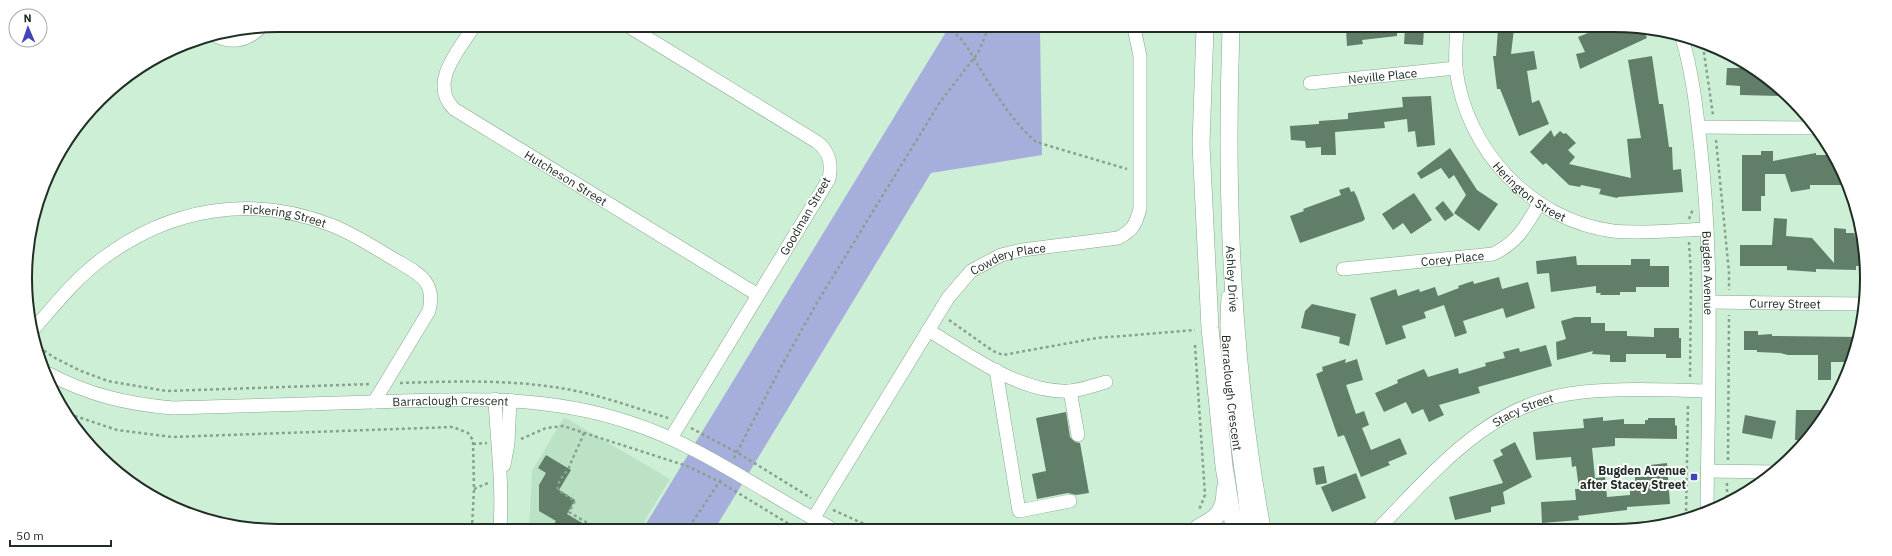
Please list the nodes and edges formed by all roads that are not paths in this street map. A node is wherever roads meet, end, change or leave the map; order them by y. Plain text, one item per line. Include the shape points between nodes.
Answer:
1 (470, 32) edge
2 (638, 32) edge
3 (1135, 32) edge
4 (1205, 32) edge
5 (1231, 32) edge
6 (1457, 32) edge
7 (254, 34) edge
8 (222, 39) edge
9 (1683, 42) edge
10 (1456, 68) junction
11 (1310, 82) dead end
12 (1699, 127) junction
13 (1809, 128) edge
14 (1539, 204) junction
15 (1708, 229) junction
16 (1231, 258) junction
17 (1343, 269) dead end
18 (758, 295) junction
19 (1709, 302) junction
20 (1858, 304) edge
21 (37, 325) edge
22 (928, 330) junction
23 (996, 370) junction
24 (53, 376) edge
25 (1106, 382) dead end
26 (1070, 391) junction
27 (1708, 391) junction
28 (495, 399) junction
29 (510, 400) junction
30 (374, 402) junction
31 (1078, 435) dead end
32 (671, 438) junction
33 (1224, 466) junction
34 (1707, 471) junction
35 (1765, 472) edge
36 (496, 481) junction
37 (1070, 501) dead end
38 (1707, 505) edge
39 (813, 519) junction
40 (1198, 521) edge
41 (500, 524) edge
42 (823, 524) edge
43 (1233, 524) edge
44 (1247, 524) edge
45 (1261, 524) edge
46 (1383, 524) edge

1 - 18 street, Hutcheson Street via 444,77 443,90 448,103 454,109
2 - 18 street, Goodman Street via 817,142 823,146 829,157 831,166 828,179
3 - 22 street, Cowdery Place via 1140,56 1140,209 1136,224 1130,232 1118,238 1022,250 990,259 972,271 955,288
4 - 33 main road, Ashley Drive via 1201,144 1202,329
5 - 16 main road, Ashley Drive
6 - 10 street, Herington Street
7 - 8 street via 239,40
9 - 12 street, Bugden Avenue
10 - 11 street, Neville Place
10 - 14 street, Herington Street via 1463,100 1485,148 1510,179
12 - 13 street
12 - 15 street, Bugden Avenue
14 - 15 street, Herington Street via 1583,224 1614,230 1644,232
14 - 17 street, Corey Place via 1520,234 1508,247 1493,254
15 - 19 street, Bugden Avenue
16 - 44 street, Barraclough Crescent via 1226,328
16 - 45 main road, Ashley Drive via 1243,411
18 - 32 street, Goodman Street
19 - 20 street, Currey Street
19 - 27 street, Bugden Avenue
21 - 30 street, Pickering Street via 72,286 101,260 150,229 185,216 222,209 259,208 295,214 331,225 366,242 421,276 430,289 429,311
22 - 23 street
22 - 39 street, Cowdery Place
23 - 26 street via 1035,388
23 - 37 street via 1019,511
24 - 30 street, Barraclough Crescent via 117,401 172,408
25 - 26 street
26 - 31 street
27 - 34 street, Bugden Avenue
27 - 46 street, Stacy Street via 1582,392 1548,399 1515,411 1454,451
28 - 29 street, Barraclough Crescent
28 - 30 street, Barraclough Crescent
28 - 36 street
29 - 32 street, Barraclough Crescent via 588,410
29 - 36 street via 508,442
32 - 39 street, Barraclough Crescent via 729,468
33 - 40 main road via 1225,506 1212,521
33 - 43 main road, Ashley Drive
34 - 35 street
34 - 38 street, Bugden Avenue
36 - 41 street
39 - 42 street, Barraclough Crescent

